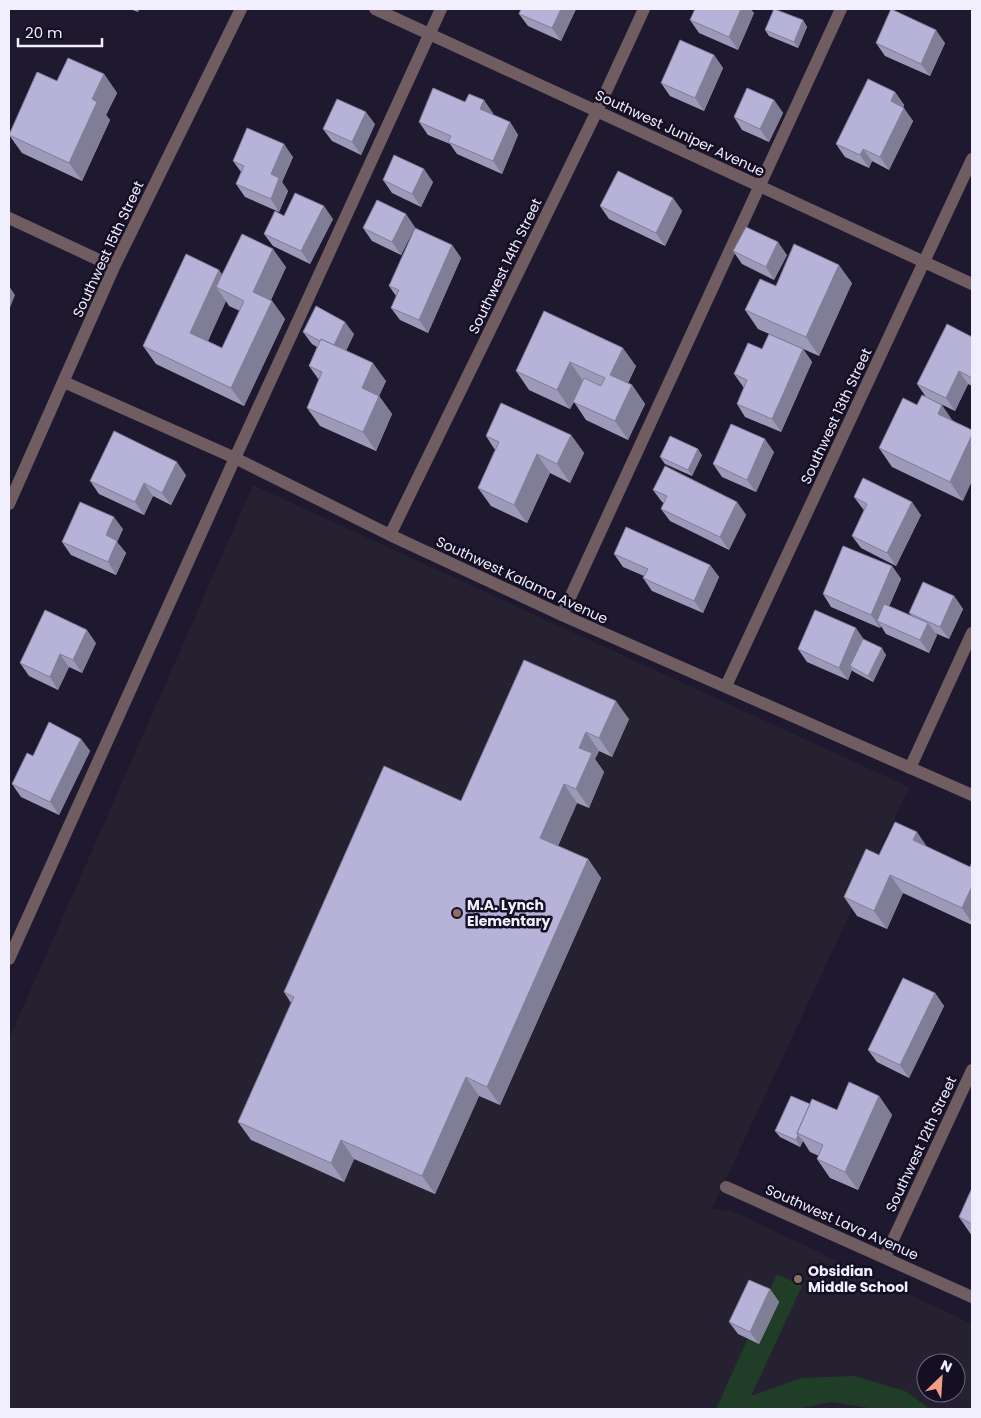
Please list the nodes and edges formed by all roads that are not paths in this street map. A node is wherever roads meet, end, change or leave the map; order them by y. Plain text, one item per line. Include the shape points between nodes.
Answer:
1 (241, 9) edge
2 (375, 9) edge
3 (441, 9) edge
4 (644, 9) edge
5 (841, 9) edge
6 (429, 34) junction
7 (597, 111) junction
8 (972, 159) edge
9 (760, 186) junction
10 (9, 218) edge
11 (924, 262) junction
12 (114, 267) junction
13 (972, 284) edge
14 (64, 382) junction
15 (235, 458) junction
16 (9, 504) edge
17 (390, 535) junction
18 (562, 615) junction
19 (972, 632) edge
20 (726, 686) junction
21 (910, 768) junction
22 (972, 796) edge
23 (9, 959) edge
24 (972, 1070) edge
25 (726, 1188) dead end
26 (884, 1257) junction
27 (972, 1297) edge

1 - 12 street, Southwest 15th Street
2 - 6 street, Southwest Juniper Avenue
3 - 6 street
4 - 7 street, Southwest 14th Street
5 - 9 street
6 - 7 street, Southwest Juniper Avenue
6 - 15 street
7 - 9 street, Southwest Juniper Avenue
7 - 17 street, Southwest 14th Street
8 - 11 street, Southwest 13th Street
9 - 11 street, Southwest Juniper Avenue
9 - 18 street
10 - 12 street
11 - 13 street, Southwest Juniper Avenue
11 - 20 street, Southwest 13th Street
12 - 14 street, Southwest 15th Street
14 - 15 street, Southwest Kalama Avenue
14 - 16 street, Southwest 15th Street
15 - 17 street, Southwest Kalama Avenue
15 - 23 street
17 - 18 street, Southwest Kalama Avenue
18 - 20 street, Southwest Kalama Avenue
19 - 21 street
20 - 21 street, Southwest Kalama Avenue
21 - 22 street, Southwest Kalama Avenue
24 - 26 street, Southwest 12th Street
25 - 26 street, Southwest Lava Avenue
26 - 27 street, Southwest Lava Avenue

